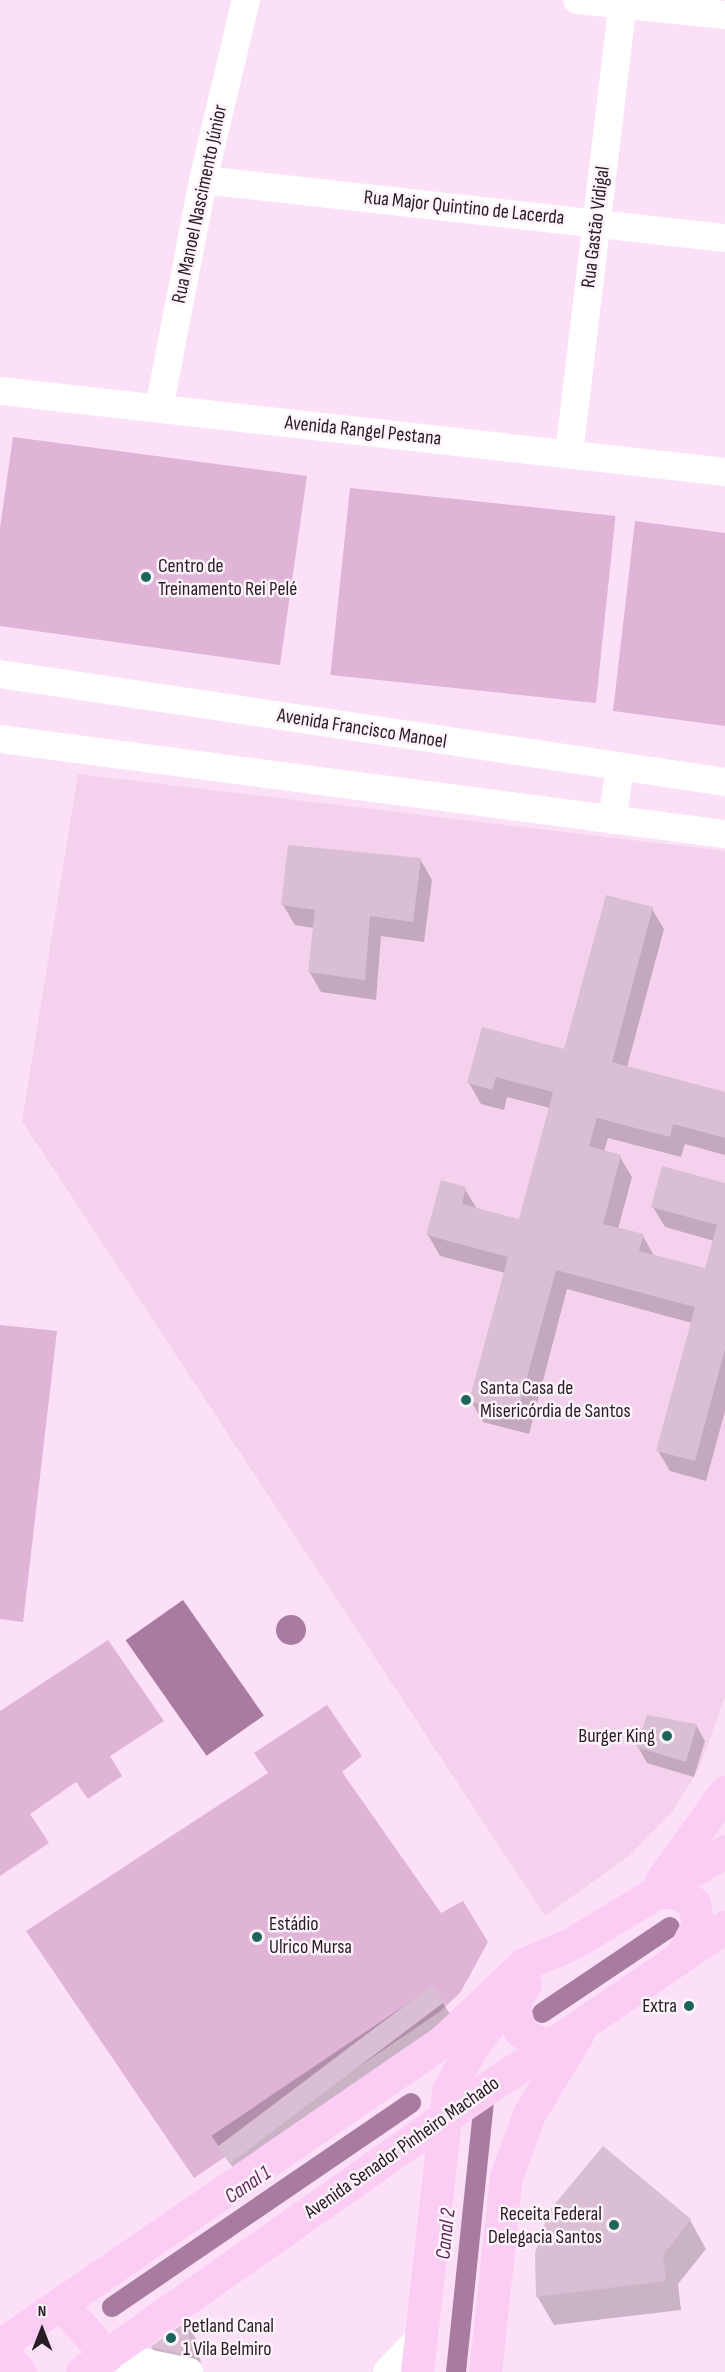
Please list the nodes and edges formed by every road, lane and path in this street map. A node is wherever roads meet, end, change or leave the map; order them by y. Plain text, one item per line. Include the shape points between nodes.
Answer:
1 (246, 0) edge
2 (578, 0) edge
3 (622, 2) edge
4 (725, 15) edge
5 (203, 180) junction
6 (596, 222) junction
7 (725, 238) edge
8 (0, 391) edge
9 (159, 409) junction
10 (569, 454) junction
11 (725, 472) edge
12 (0, 674) edge
13 (0, 738) edge
14 (619, 770) junction
15 (725, 782) edge
16 (613, 815) junction
17 (725, 834) edge
18 (725, 1792) edge
19 (725, 1851) edge
20 (653, 1892) junction
21 (725, 1903) edge
22 (718, 1932) edge
23 (571, 1944) junction
24 (682, 1956) junction
25 (525, 1982) junction
26 (585, 2021) junction
27 (553, 2043) junction
28 (445, 2117) junction
29 (61, 2304) junction
30 (421, 2337) junction
31 (0, 2345) edge
32 (0, 2350) edge
33 (94, 2364) edge
34 (20, 2372) edge
35 (189, 2372) edge
36 (387, 2372) edge
37 (417, 2372) edge
38 (485, 2372) edge

1 - 5 street, Rua Manoel Nascimento Júnior
2 - 3 street
3 - 4 street
3 - 6 street, Rua Gastão Vidigal
5 - 6 street, Rua Major Quintino de Lacerda
5 - 9 street, Rua Manoel Nascimento Júnior
6 - 7 street, Rua Major Quintino de Lacerda
6 - 10 street, Rua Gastão Vidigal
8 - 9 street, Avenida Rangel Pestana
9 - 10 street, Avenida Rangel Pestana
10 - 11 street, Avenida Rangel Pestana
12 - 14 street, Avenida Francisco Manoel
13 - 16 street
14 - 15 street, Avenida Francisco Manoel
14 - 16 street
16 - 17 street
18 - 20 main road
19 - 20 main road
20 - 23 main road
20 - 24 main road via 679,1893 694,1903 698,1924
21 - 22 main road
22 - 24 main road, Avenida Senador Pinheiro Machado
23 - 25 main road
23 - 29 main road via 524,1964 443,2041
24 - 26 main road, Avenida Senador Pinheiro Machado
25 - 27 main road via 513,2005 514,2018 528,2038 540,2044
25 - 28 main road via 502,2006 454,2076
26 - 27 main road, Avenida Senador Pinheiro Machado
26 - 38 main road via 529,2114 506,2177
27 - 28 main road, Avenida Senador Pinheiro Machado
28 - 30 main road
28 - 33 main road, Avenida Senador Pinheiro Machado
29 - 31 main road
29 - 33 main road
30 - 36 street
30 - 37 main road
32 - 34 main road
33 - 35 street

